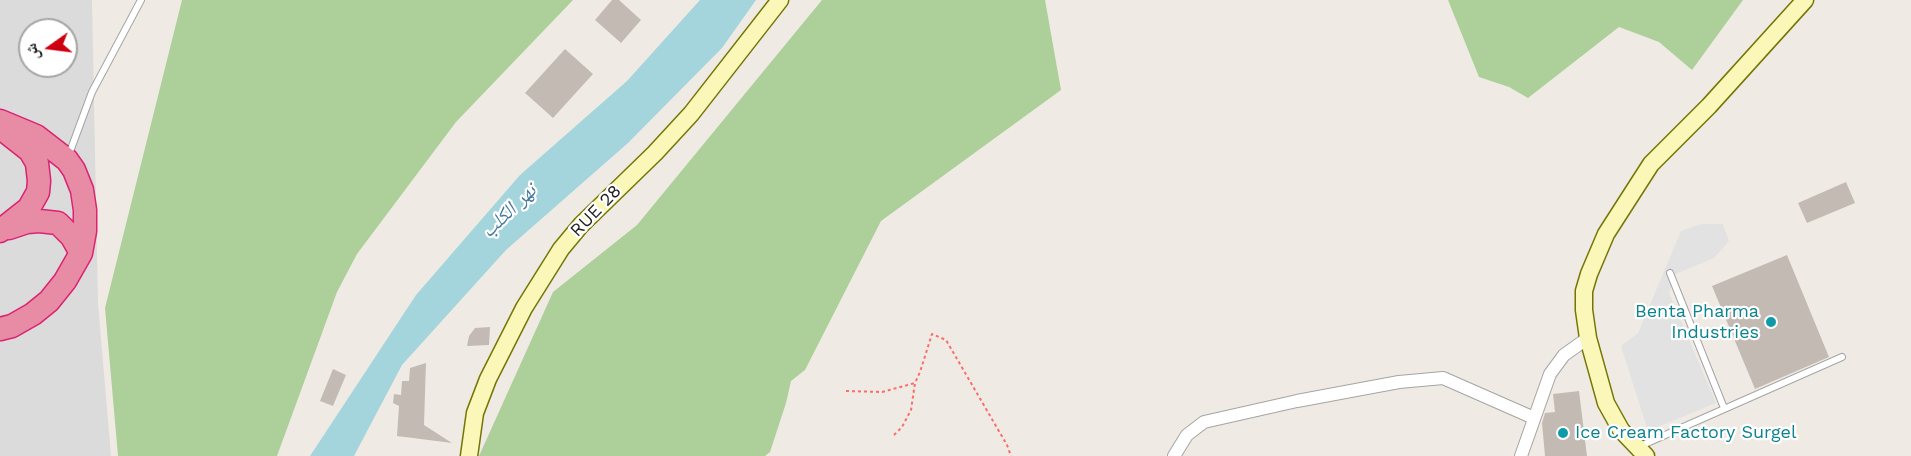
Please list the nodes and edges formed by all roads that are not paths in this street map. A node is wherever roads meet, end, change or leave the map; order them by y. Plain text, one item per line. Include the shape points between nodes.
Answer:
1 (141, 0) edge
2 (780, 0) edge
3 (1805, 0) edge
4 (0, 121) edge
5 (0, 128) edge
6 (67, 160) junction
7 (0, 231) edge
8 (81, 253) junction
9 (1670, 273) dead end
10 (0, 328) edge
11 (1588, 338) junction
12 (1842, 357) dead end
13 (1724, 408) junction
14 (1534, 418) junction
15 (1641, 451) edge
16 (469, 456) edge
17 (1174, 456) edge
18 (1521, 456) edge

1 - 6 lane via 92,92
2 - 16 street, RUE 28 via 691,114 561,249 524,308 488,379 475,413
3 - 11 street via 1651,164 1606,234 1584,291
4 - 6 highway via 36,136
5 - 7 highway via 30,151 37,163 39,181 29,208
6 - 8 highway via 82,190 85,210
7 - 8 highway via 39,220 58,223
8 - 10 highway via 49,301 12,326
9 - 13 lane
11 - 14 street via 1556,365
11 - 15 street via 1606,403 1621,430
12 - 13 lane
13 - 15 lane
14 - 17 street via 1443,378 1399,382 1204,422 1187,435
14 - 18 street

